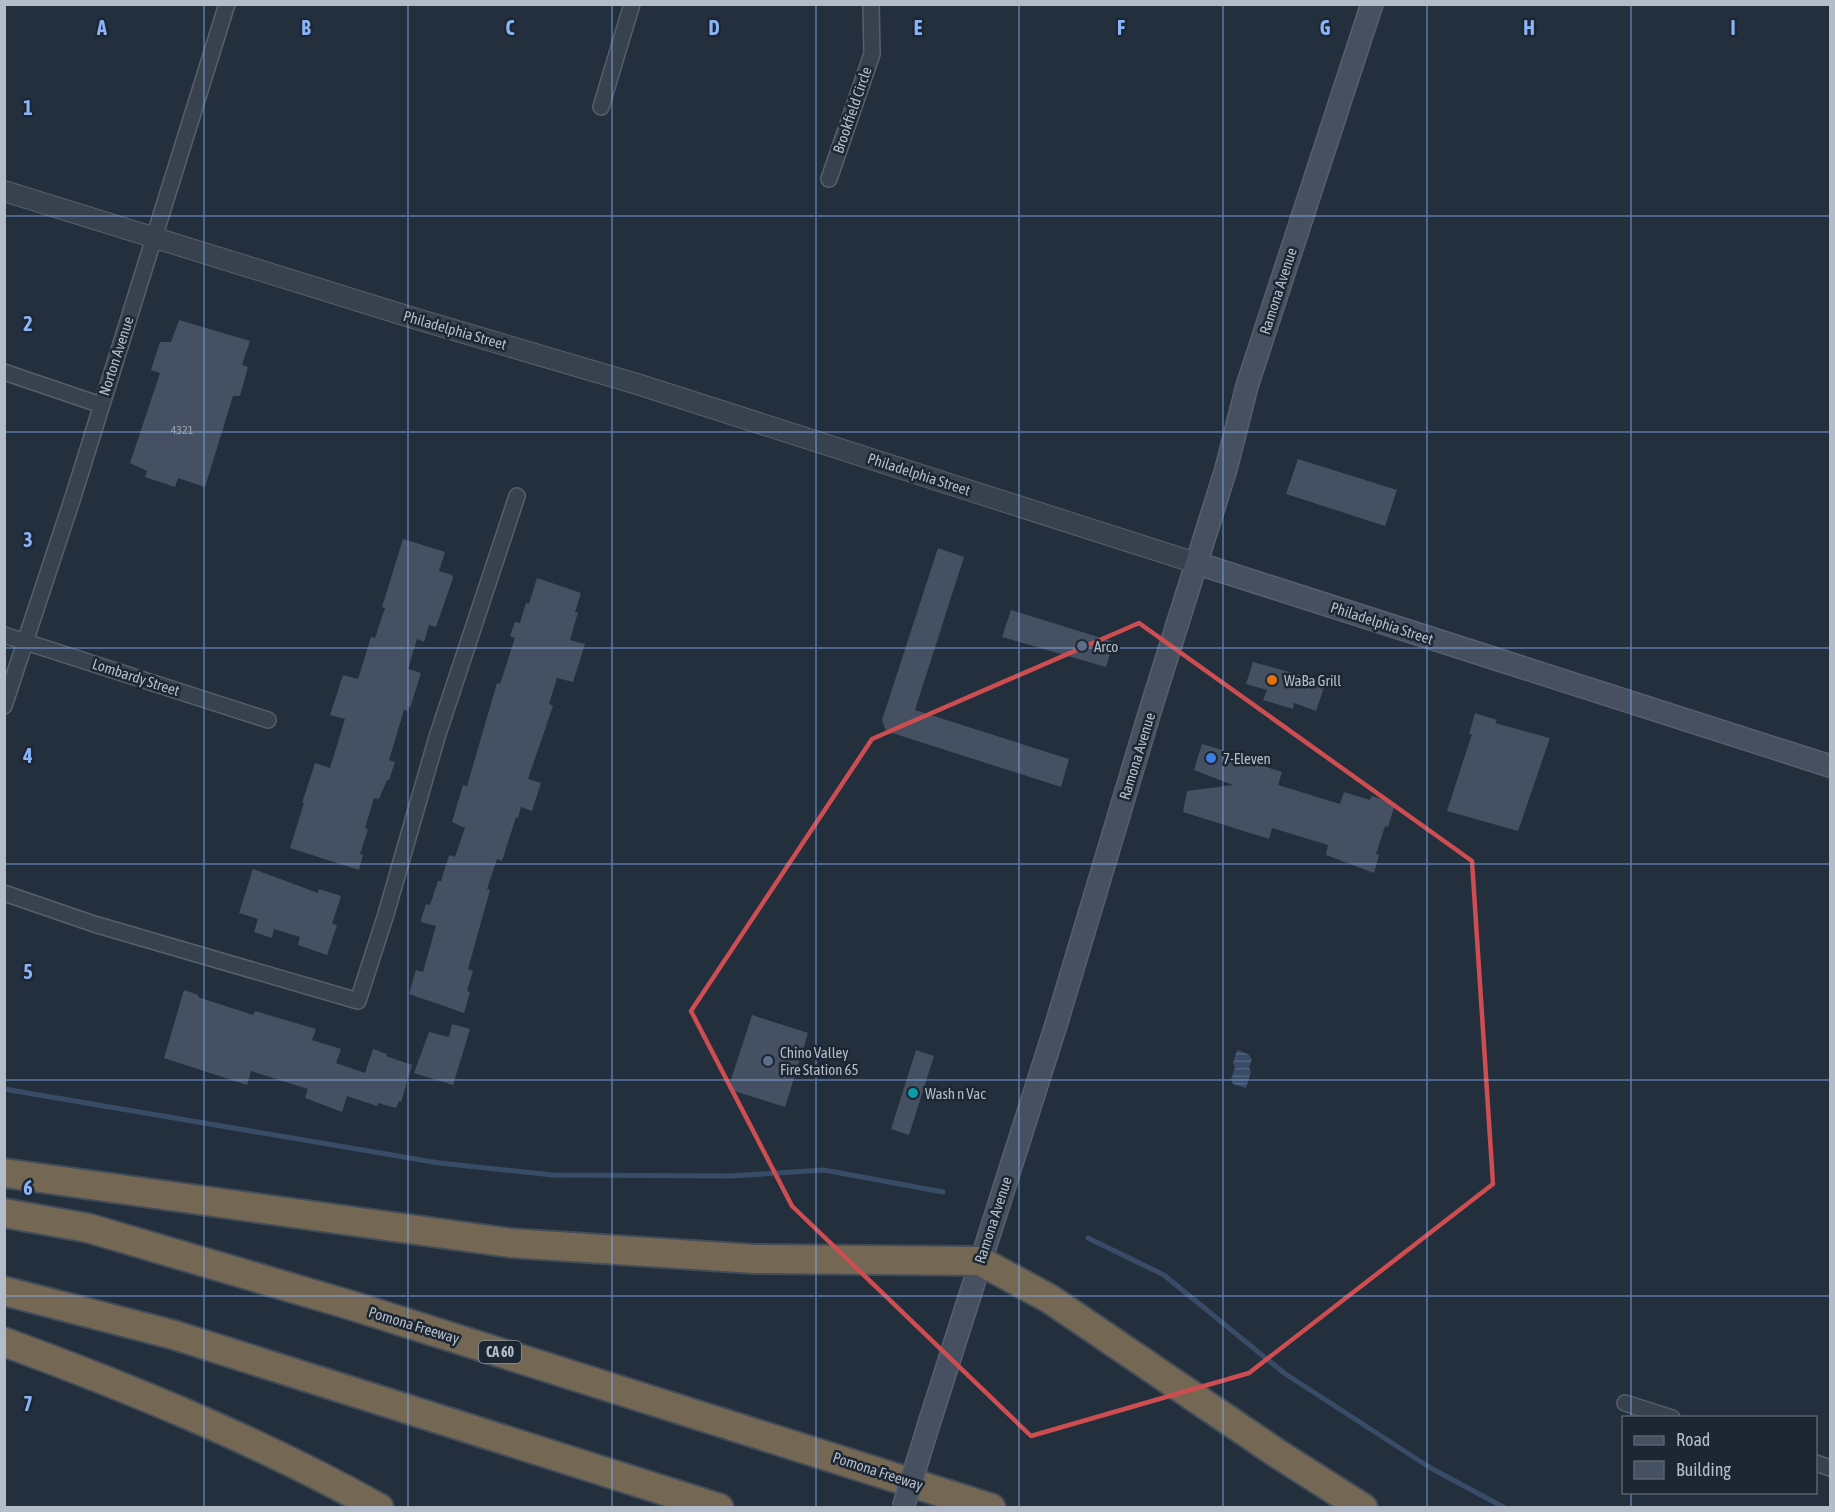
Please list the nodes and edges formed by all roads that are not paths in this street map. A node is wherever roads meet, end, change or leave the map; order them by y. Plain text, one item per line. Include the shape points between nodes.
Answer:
1 (227, 4) edge
2 (632, 4) edge
3 (871, 4) edge
4 (1372, 4) edge
5 (601, 107) dead end
6 (829, 179) dead end
7 (4, 191) edge
8 (154, 238) junction
9 (4, 372) edge
10 (100, 405) junction
11 (517, 495) dead end
12 (1196, 563) junction
13 (4, 635) edge
14 (26, 642) junction
15 (4, 706) edge
16 (268, 720) dead end
17 (1830, 766) edge
18 (4, 893) edge
19 (4, 1173) edge
20 (4, 1213) edge
21 (980, 1261) junction
22 (4, 1291) edge
23 (4, 1342) edge
24 (1625, 1403) dead end
25 (1666, 1416) edge
26 (379, 1508) edge
27 (719, 1508) edge
28 (903, 1508) edge
29 (991, 1508) edge
30 (1363, 1508) edge

1 - 8 street, Norton Avenue
2 - 5 street
3 - 6 street, Brookfield Circle via 872,54
4 - 12 main road, Ramona Avenue via 1247,386 1232,451
7 - 8 street, Philadelphia Street
8 - 10 street, Norton Avenue
8 - 12 street, Philadelphia Street via 648,388
9 - 10 street
10 - 14 street, Norton Avenue
11 - 18 street via 437,737 357,1001 94,924
12 - 17 main road, Philadelphia Street
12 - 21 main road, Ramona Avenue
13 - 14 street, Lombardy Street
14 - 15 street, Norton Avenue
14 - 16 street, Lombardy Street
19 - 21 highway via 510,1243 755,1259
20 - 29 highway, Pomona Freeway / CA 60 via 88,1228 350,1305
21 - 28 main road, Ramona Avenue, bridge
21 - 30 highway via 1050,1299
22 - 27 highway via 174,1335
23 - 26 highway via 95,1375 227,1432
24 - 25 street

